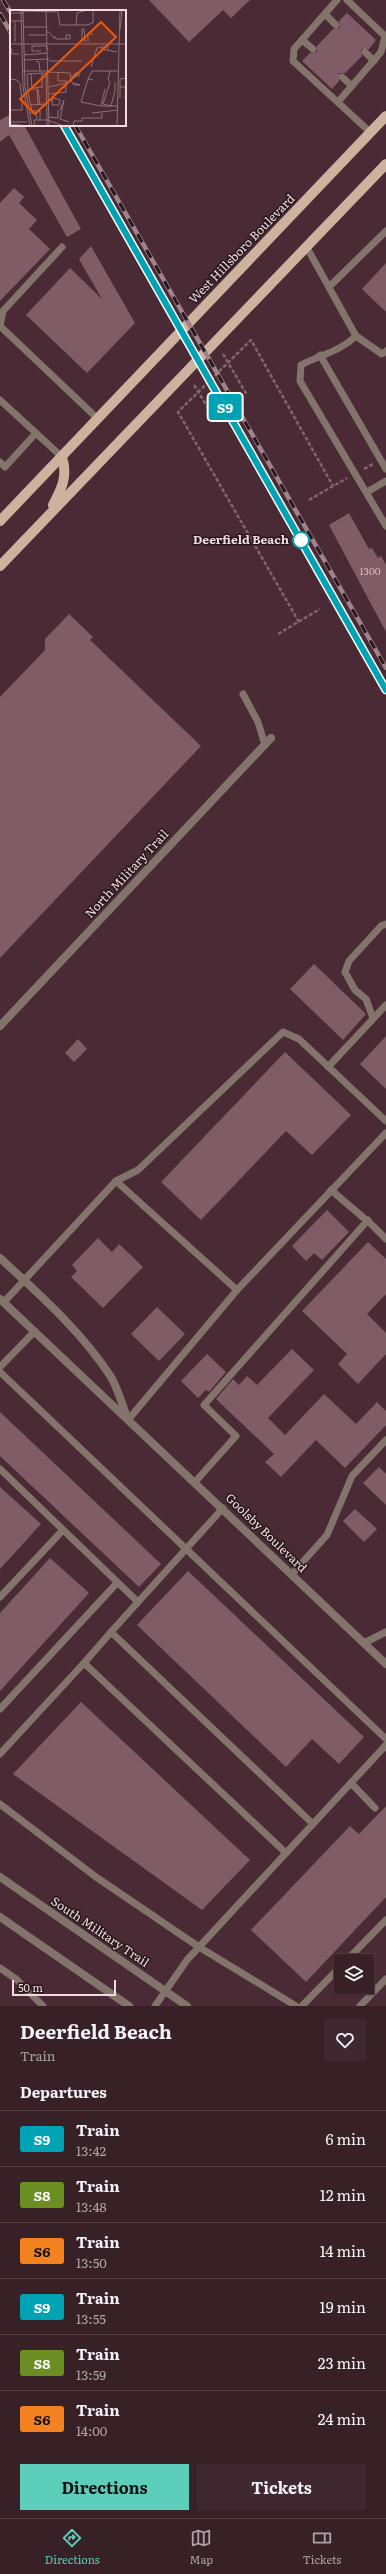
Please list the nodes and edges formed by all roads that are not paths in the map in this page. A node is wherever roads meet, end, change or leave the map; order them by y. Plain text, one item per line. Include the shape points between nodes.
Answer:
1 (337, 0) edge
2 (347, 0) edge
3 (325, 14) junction
4 (336, 25) dead end
5 (302, 40) junction
6 (313, 49) dead end
7 (365, 52) dead end
8 (374, 61) junction
9 (342, 77) dead end
10 (352, 86) junction
11 (338, 102) junction
12 (386, 116) edge
13 (370, 132) junction
14 (386, 164) edge
15 (386, 231) edge
16 (306, 246) junction
17 (62, 247) dead end
18 (330, 286) junction
19 (0, 326) edge
20 (356, 336) junction
21 (386, 351) edge
22 (320, 355) junction
23 (0, 400) edge
24 (98, 419) junction
25 (36, 433) junction
26 (62, 456) junction
27 (0, 462) edge
28 (386, 469) edge
29 (386, 481) edge
30 (367, 492) junction
31 (45, 519) junction
32 (0, 521) edge
33 (386, 526) edge
34 (0, 566) edge
35 (243, 694) dead end
36 (271, 738) dead end
37 (265, 745) junction
38 (386, 924) edge
39 (386, 1005) edge
40 (373, 1018) junction
41 (0, 1026) edge
42 (328, 1067) junction
43 (386, 1121) edge
44 (386, 1133) edge
45 (116, 1181) junction
46 (331, 1190) junction
47 (368, 1220) junction
48 (386, 1239) edge
49 (0, 1258) edge
50 (24, 1281) junction
51 (237, 1290) junction
52 (2, 1301) edge
53 (35, 1331) junction
54 (0, 1367) edge
55 (0, 1372) edge
56 (128, 1420) junction
57 (386, 1440) edge
58 (0, 1469) edge
59 (195, 1482) junction
60 (223, 1508) junction
61 (63, 1530) junction
62 (185, 1550) junction
63 (292, 1574) junction
64 (117, 1582) junction
65 (0, 1597) edge
66 (138, 1602) junction
67 (111, 1632) junction
68 (386, 1632) edge
69 (364, 1643) junction
70 (84, 1663) junction
71 (386, 1664) edge
72 (0, 1709) edge
73 (386, 1739) edge
74 (386, 1745) edge
75 (0, 1754) edge
76 (351, 1783) junction
77 (0, 1804) edge
78 (375, 1808) dead end
79 (313, 1824) junction
80 (286, 1853) junction
81 (0, 1877) edge
82 (0, 1917) edge
83 (386, 1920) edge
84 (199, 1947) junction
85 (353, 1954) edge
86 (0, 1968) edge
87 (334, 1973) edge
88 (386, 1979) edge
89 (165, 1991) junction
90 (43, 2006) edge
91 (129, 2006) edge
92 (155, 2006) edge
93 (187, 2006) edge
94 (296, 2006) edge
95 (302, 2006) edge
96 (360, 2006) edge

1 - 3 lane
2 - 8 lane via 385,36 381,52
3 - 4 lane
3 - 5 lane
5 - 6 lane
5 - 11 lane via 294,49 293,61
7 - 8 lane
8 - 10 lane
9 - 10 lane
10 - 11 lane
11 - 13 lane
12 - 13 main road, West Hillsboro Boulevard
13 - 24 main road, West Hillsboro Boulevard
14 - 16 main road
15 - 18 lane
16 - 18 lane
16 - 31 main road
17 - 19 lane via 3,311
18 - 20 lane
19 - 24 lane
20 - 21 lane via 382,354
20 - 22 lane via 343,348
22 - 28 lane
22 - 30 lane via 301,365 300,381
23 - 25 lane
24 - 26 main road, West Hillsboro Boulevard
25 - 26 lane
25 - 27 lane via 5,467
26 - 31 main road via 66,470 64,486
26 - 32 main road, West Hillsboro Boulevard
29 - 30 lane
30 - 33 lane
31 - 34 main road
35 - 37 lane via 258,722
36 - 37 street, North Military Trail
37 - 41 street, North Military Trail
38 - 40 lane via 381,926 349,961 345,972 355,990 366,999
39 - 40 lane
40 - 42 lane
42 - 43 lane
42 - 45 lane via 299,1039 283,1032 138,1170
44 - 46 lane
45 - 50 lane
45 - 51 lane
46 - 47 lane
46 - 51 lane
47 - 48 lane
47 - 59 lane via 204,1406 236,1436
49 - 50 street, Goolsby Boulevard
50 - 52 lane
50 - 56 street, Goolsby Boulevard via 56,1311 111,1378
51 - 56 lane
52 - 53 street, Goolsby Boulevard
53 - 54 lane
53 - 56 street, Goolsby Boulevard
55 - 62 lane
56 - 59 street, Goolsby Boulevard
57 - 63 lane via 352,1476 327,1535
58 - 61 lane
59 - 60 street, Goolsby Boulevard
60 - 62 lane
60 - 63 street, Goolsby Boulevard
61 - 64 lane
61 - 65 lane
62 - 66 lane
62 - 73 lane
63 - 69 street, Goolsby Boulevard
64 - 66 lane
64 - 72 lane
66 - 67 lane
67 - 70 lane
67 - 79 lane
68 - 69 lane
69 - 71 street, Goolsby Boulevard
70 - 75 lane
70 - 80 lane
74 - 76 lane
76 - 78 lane
76 - 79 lane
77 - 84 lane via 96,1877
79 - 80 lane
80 - 84 lane
81 - 89 street, South Military Trail
82 - 91 street
83 - 85 lane
84 - 89 lane via 176,1973
84 - 94 lane
86 - 90 lane via 16,1979
87 - 95 lane
88 - 96 lane
89 - 92 lane
89 - 93 street, South Military Trail

